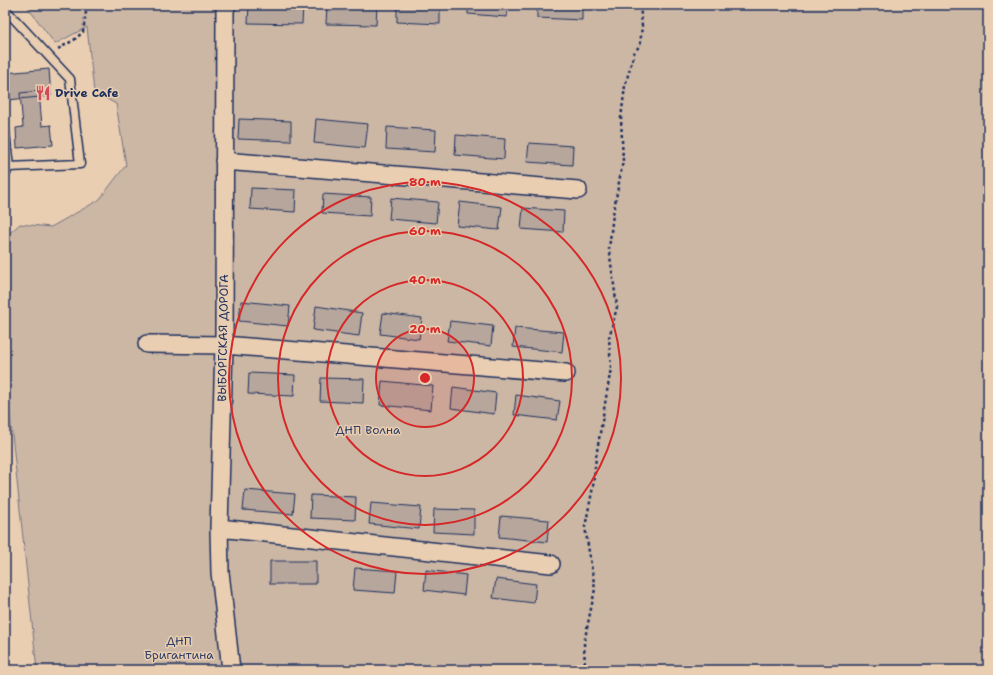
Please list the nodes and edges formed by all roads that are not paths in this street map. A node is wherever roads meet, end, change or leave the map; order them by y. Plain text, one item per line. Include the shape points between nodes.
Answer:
1 (227, 5) edge
2 (5, 9) edge
3 (5, 132) edge
4 (224, 162) junction
5 (7, 171) edge
6 (578, 190) dead end
7 (147, 344) dead end
8 (224, 346) junction
9 (566, 373) dead end
10 (219, 528) junction
11 (551, 564) dead end
12 (231, 670) edge

1 - 4 street, ВЫБОРГСКАЯ ДОРОГА
2 - 5 lane via 70,79 80,164
3 - 5 lane
4 - 6 street
4 - 8 street, ВЫБОРГСКАЯ ДОРОГА
7 - 8 street
8 - 9 street
8 - 10 street, ВЫБОРГСКАЯ ДОРОГА
10 - 11 street
10 - 12 street, ВЫБОРГСКАЯ ДОРОГА via 220,572

